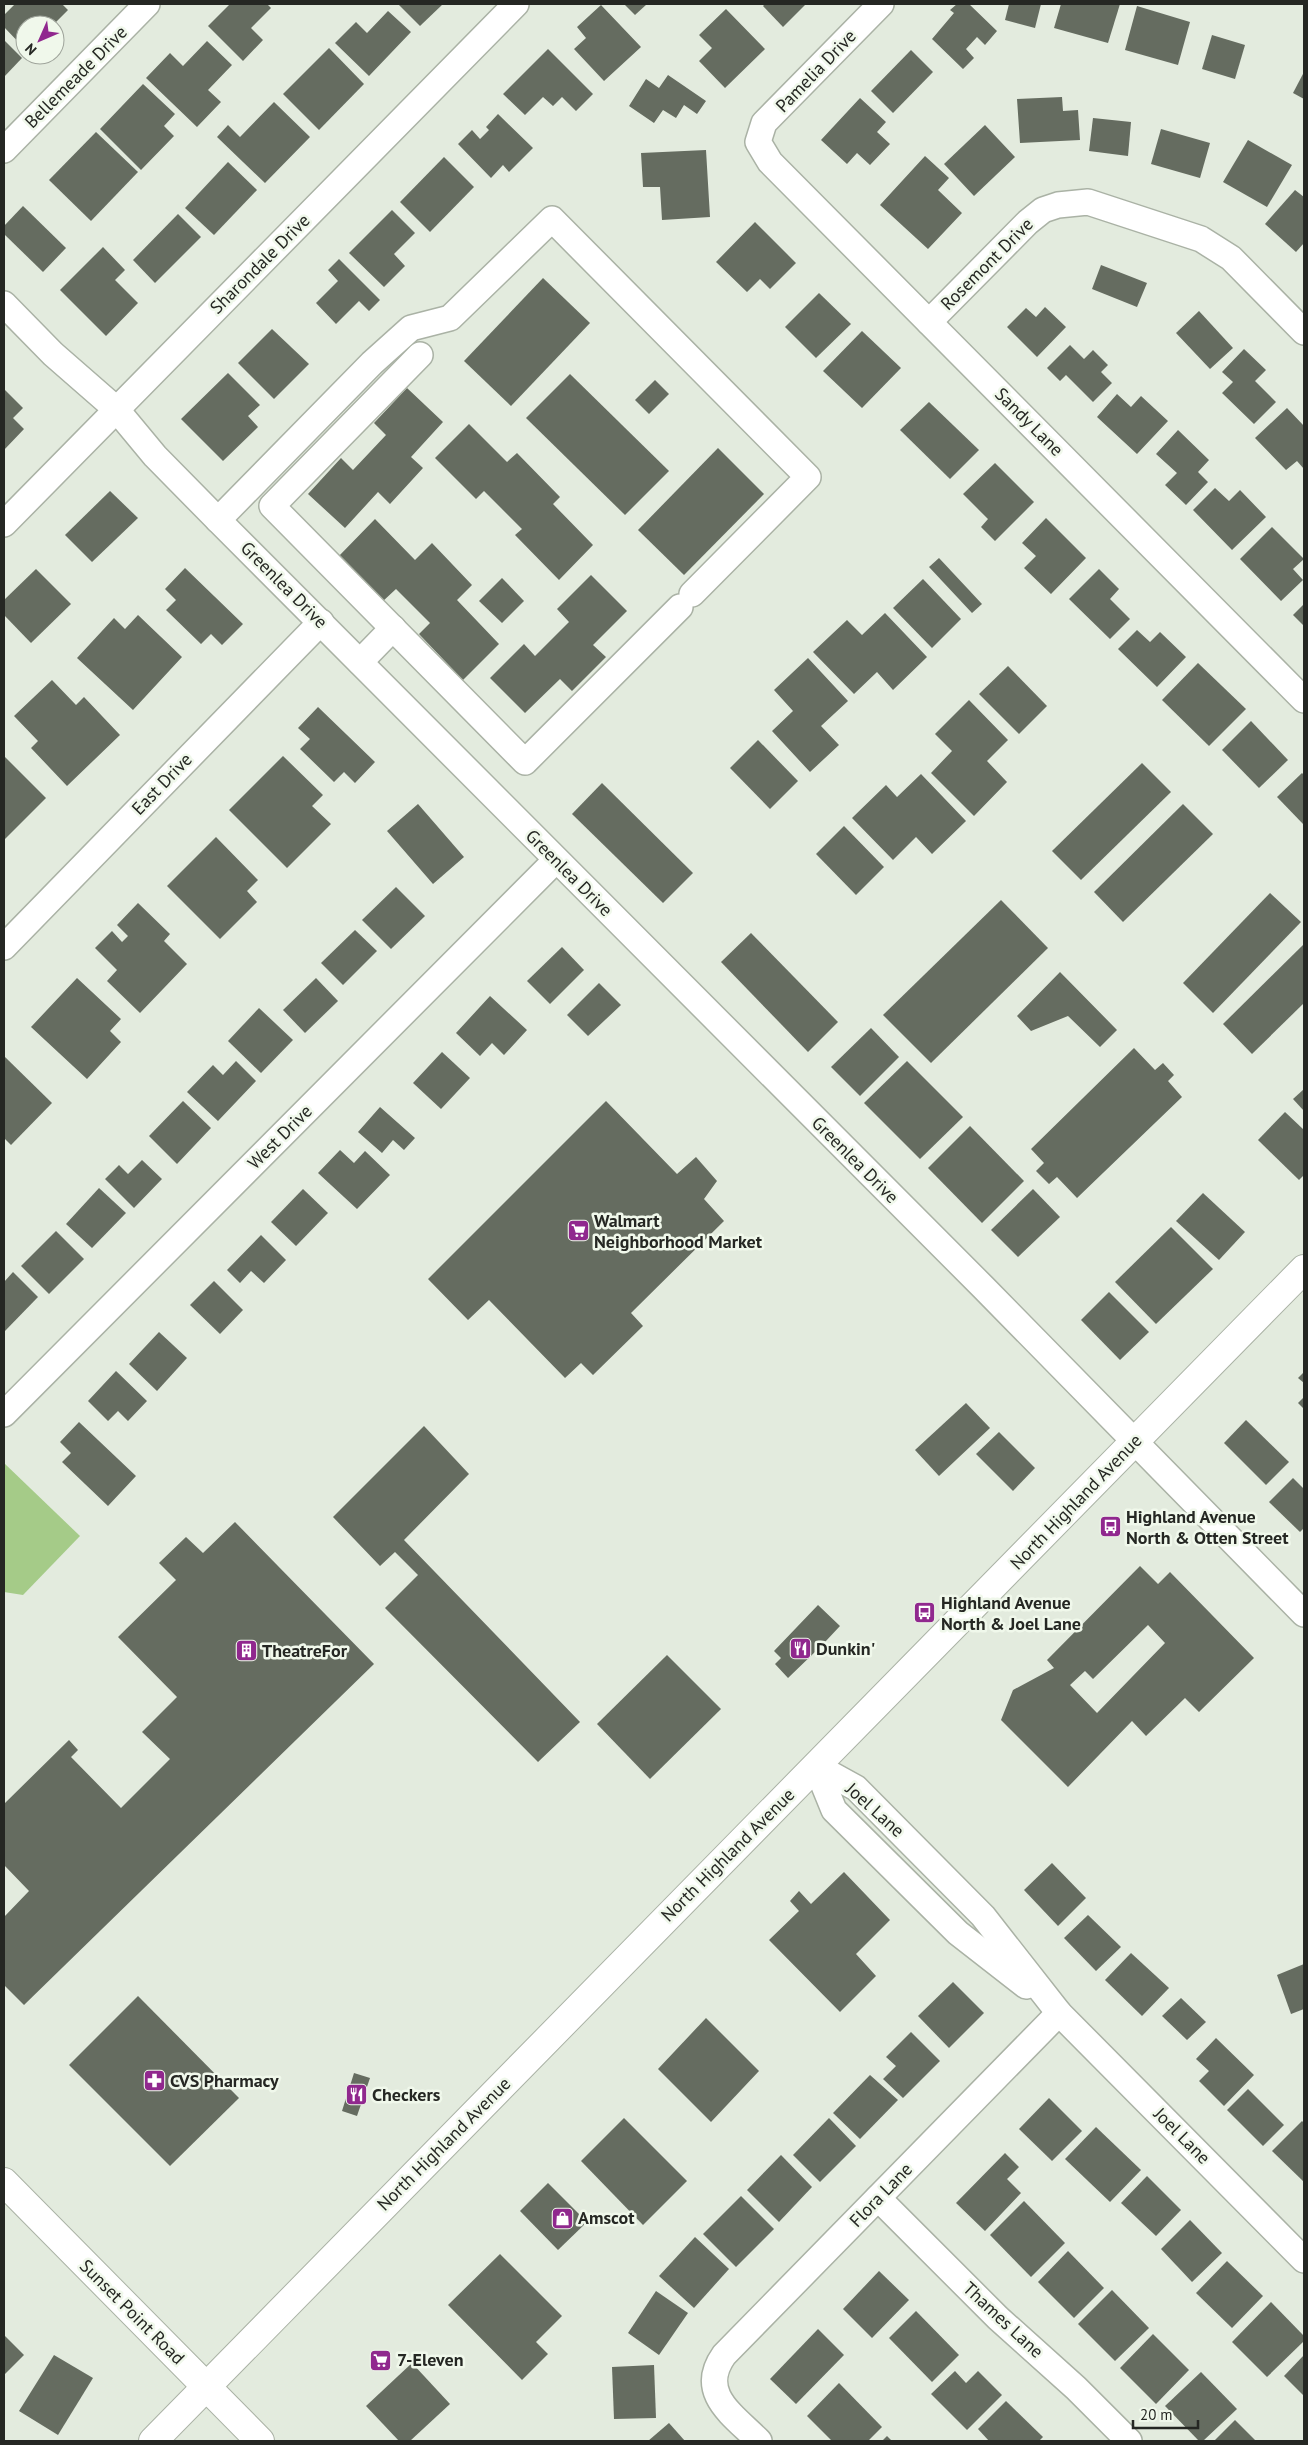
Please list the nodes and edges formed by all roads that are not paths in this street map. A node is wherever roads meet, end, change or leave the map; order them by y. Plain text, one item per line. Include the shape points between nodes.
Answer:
1 (148, 4) edge
2 (516, 4) edge
3 (881, 4) edge
4 (758, 142) joint
5 (4, 150) edge
6 (4, 304) edge
7 (929, 322) junction
8 (1304, 332) edge
9 (420, 355) dead end
10 (116, 409) junction
11 (218, 520) junction
12 (4, 524) edge
13 (321, 622) junction
14 (393, 628) junction
15 (360, 662) junction
16 (1304, 700) edge
17 (556, 860) junction
18 (4, 947) edge
19 (1304, 1269) edge
20 (4, 1414) edge
21 (1135, 1441) junction
22 (1304, 1614) edge
23 (816, 1766) junction
24 (1059, 2013) junction
25 (4, 2182) edge
26 (878, 2198) junction
27 (1304, 2260) edge
28 (206, 2387) junction
29 (153, 2441) edge
30 (260, 2441) edge
31 (759, 2441) edge
32 (1129, 2441) edge

1 - 5 street, Bellemeade Drive
2 - 10 street, Sharondale Drive
3 - 4 street, Pamelia Drive via 764,123
4 - 7 street, Sandy Lane via 770,162
6 - 10 street, Greenlea Drive via 53,354
7 - 8 street, Rosemont Drive via 1043,210 1058,204 1088,202 1201,239 1231,258
7 - 16 street, Sandy Lane
9 - 14 street via 272,506
10 - 11 street, Greenlea Drive
10 - 12 street, Sharondale Drive
11 - 13 street, Greenlea Drive
11 - 14 street via 372,363 412,328 450,318 552,219 808,477 526,762
13 - 15 street, Greenlea Drive
13 - 18 street, East Drive
14 - 15 street
15 - 17 street, Greenlea Drive
17 - 20 street, West Drive
17 - 21 street, Greenlea Drive
19 - 21 street, North Highland Avenue
21 - 22 street, Greenlea Drive
21 - 23 street, North Highland Avenue
23 - 24 street, Joel Lane via 856,1788 983,1916
23 - 28 street, North Highland Avenue
24 - 26 street, Flora Lane
24 - 27 street, Joel Lane
25 - 28 street, Sunset Point Road
26 - 31 street, Flora Lane via 715,2367 712,2382 715,2394
26 - 32 street, Thames Lane via 998,2318
28 - 29 street, North Highland Avenue
28 - 30 street, Sunset Point Road

